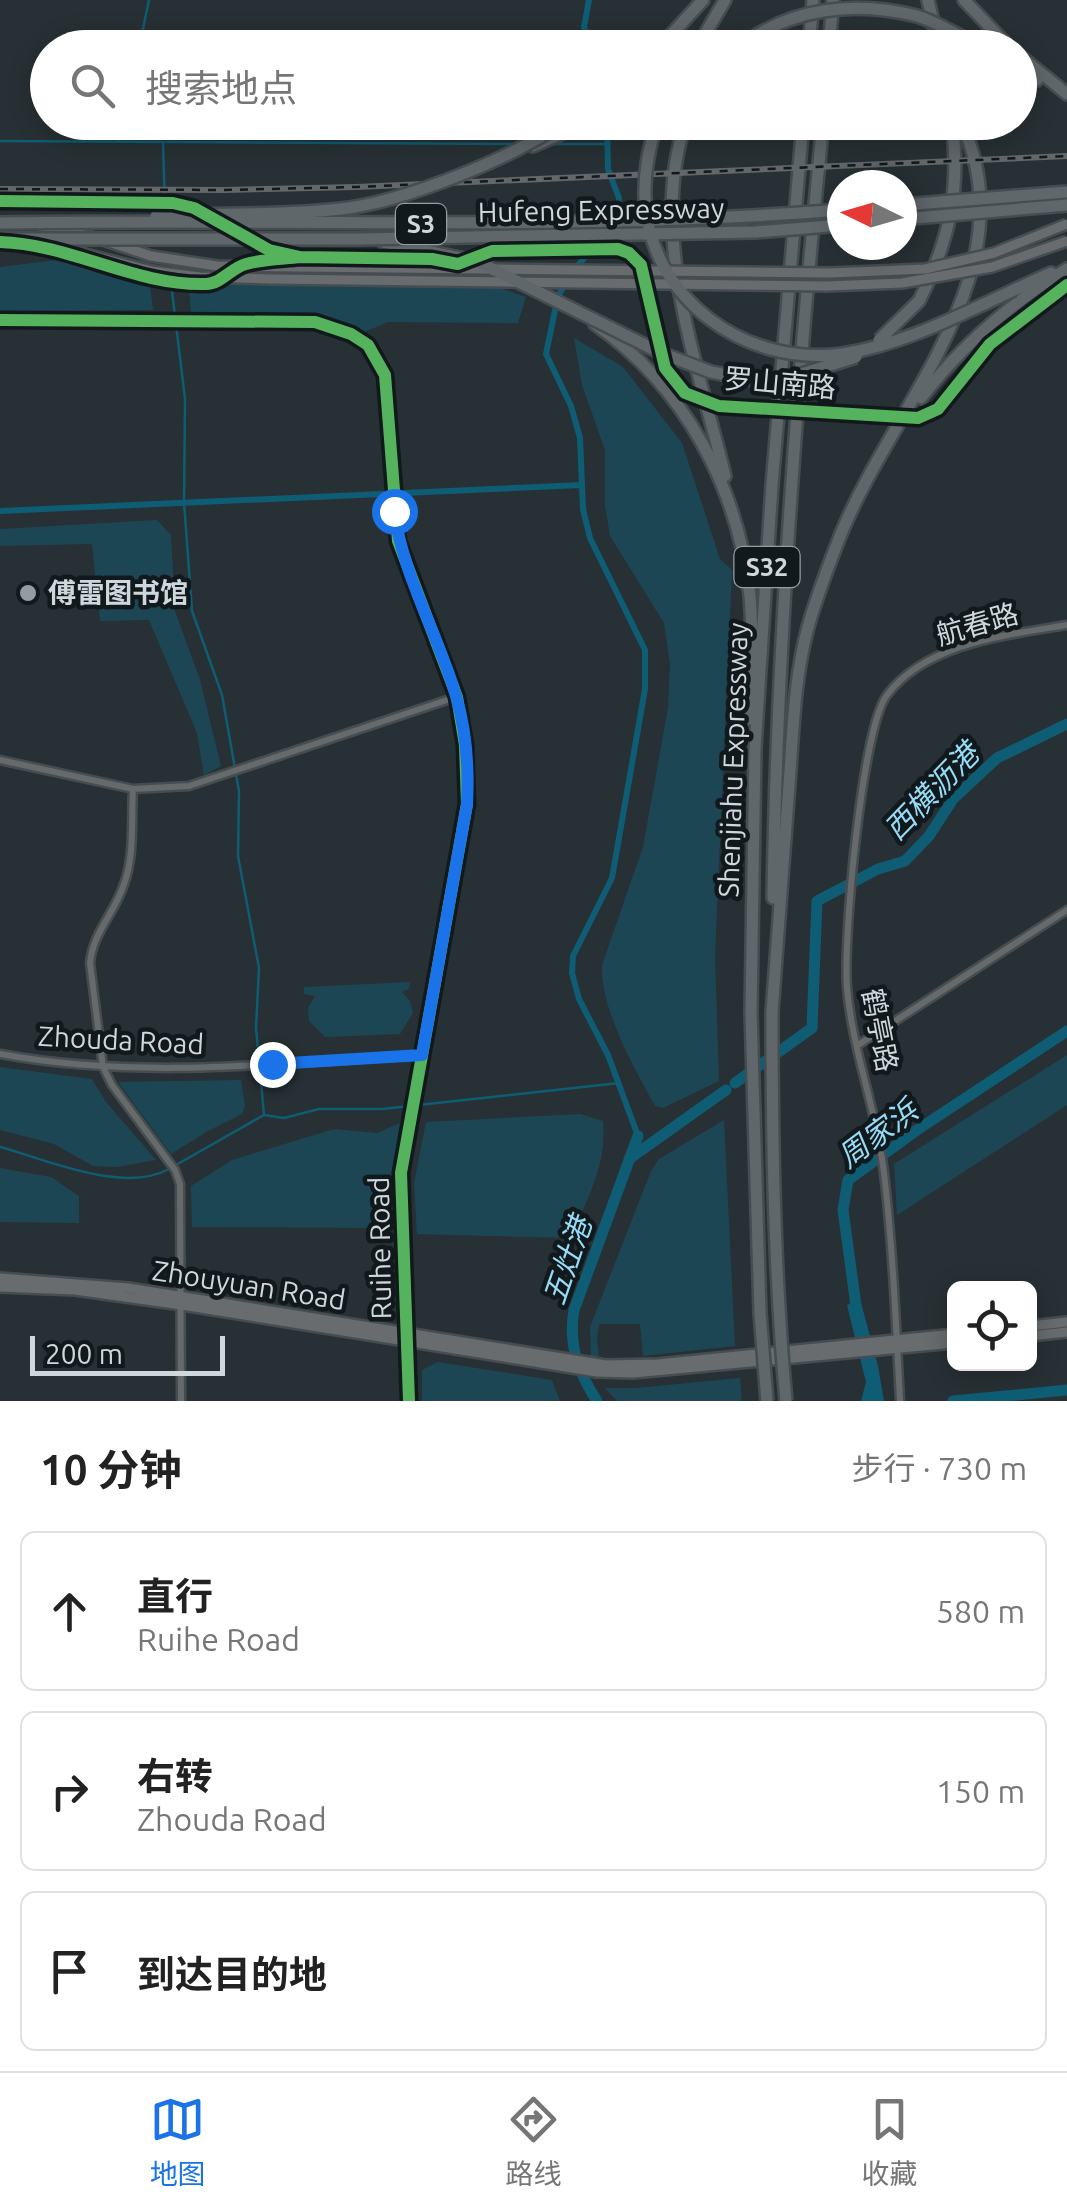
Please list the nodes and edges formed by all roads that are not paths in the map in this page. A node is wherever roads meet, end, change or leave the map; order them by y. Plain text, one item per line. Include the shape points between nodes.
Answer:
1 (703, 0) edge
2 (725, 0) edge
3 (813, 0) edge
4 (834, 0) edge
5 (928, 0) edge
6 (964, 0) edge
7 (676, 30) edge
8 (707, 30) edge
9 (762, 30) edge
10 (810, 30) edge
11 (831, 30) edge
12 (936, 30) edge
13 (946, 30) edge
14 (993, 30) edge
15 (1037, 70) edge
16 (1037, 79) edge
17 (1067, 96) edge
18 (528, 140) edge
19 (546, 140) edge
20 (652, 140) edge
21 (680, 140) edge
22 (801, 140) edge
23 (821, 140) edge
24 (953, 140) edge
25 (969, 140) edge
26 (453, 178) junction
27 (1067, 192) edge
28 (0, 201) edge
29 (917, 204) edge
30 (1067, 205) edge
31 (827, 211) edge
32 (917, 218) edge
33 (0, 222) edge
34 (35, 222) junction
35 (1067, 224) edge
36 (827, 225) edge
37 (0, 239) edge
38 (359, 239) junction
39 (1067, 241) edge
40 (300, 257) junction
41 (1067, 267) edge
42 (1067, 285) edge
43 (562, 302) junction
44 (0, 320) edge
45 (887, 447) junction
46 (738, 528) junction
47 (1067, 625) edge
48 (456, 697) junction
49 (874, 727) joint
50 (0, 760) edge
51 (132, 789) junction
52 (1067, 910) edge
53 (772, 1012) junction
54 (751, 1013) junction
55 (858, 1045) junction
56 (0, 1054) edge
57 (422, 1055) junction
58 (103, 1067) junction
59 (0, 1278) edge
60 (0, 1287) edge
61 (182, 1301) junction
62 (1067, 1322) edge
63 (1037, 1325) edge
64 (1067, 1332) edge
65 (947, 1335) edge
66 (1037, 1335) edge
67 (406, 1338) junction
68 (947, 1343) edge
69 (897, 1345) junction
70 (900, 1397) edge
71 (181, 1401) edge
72 (409, 1401) edge
73 (768, 1401) edge
74 (786, 1401) edge

1 - 7 highway
2 - 8 highway
3 - 10 highway
4 - 11 highway
5 - 12 highway
6 - 14 highway
9 - 13 highway, bridge via 798,14 841,7 919,16
15 - 17 highway
16 - 17 highway
18 - 26 highway, bridge
19 - 26 highway, bridge
20 - 41 highway, bridge via 645,201 672,280 726,333 762,348 844,354 920,332
21 - 46 highway via 672,188 684,312
22 - 54 highway, Shenjiahu Expressway / S32 via 756,730
23 - 53 highway, Shenjiahu Expressway / S32 via 784,597
24 - 43 highway, bridge via 950,226 936,269 919,301 855,358 792,377 754,380 711,372
25 - 45 highway via 982,189 977,253 931,368
26 - 34 highway, bridge via 341,209
27 - 29 highway, bridge
28 - 40 street, 罗山南路 via 173,202 269,250
30 - 32 highway, bridge
31 - 34 highway, Hufeng Expressway / S3, bridge via 360,225
33 - 34 highway, Hufeng Expressway / S3, bridge
33 - 35 main road, bridge via 78,232 152,256 217,266 830,272 925,269 994,253
36 - 38 highway, Hufeng Expressway / S3, bridge
37 - 38 highway, Hufeng Expressway / S3, bridge
37 - 39 main road, bridge via 200,277 826,286 941,278
37 - 40 street, 罗山南路 via 208,285 249,262
38 - 43 highway, bridge via 482,264
40 - 42 street, 罗山南路, bridge via 458,264 492,251 618,248 641,264 665,368 685,394 719,406 918,418 938,410 990,344
41 - 45 highway via 1004,312 940,373
43 - 46 highway, bridge via 654,373 692,424
44 - 48 street, Ruihe Road via 305,322 327,324 368,346 384,375 401,555
45 - 53 highway via 842,532 808,629 796,694
46 - 54 highway via 750,597
47 - 49 street, 航春路 via 957,649 916,666 886,697
48 - 51 street via 189,786
48 - 57 street, Ruihe Road via 466,745 467,804
49 - 55 street, 鹤亭路 via 855,861 847,987
50 - 51 street
51 - 58 street via 129,868 91,946
52 - 55 street
53 - 74 highway, Shenjiahu Expressway / S32, bridge via 772,1160
54 - 73 highway, Shenjiahu Expressway / S32, bridge
55 - 69 street, 鹤亭路 via 884,1172
56 - 58 street, Zhouda Road
57 - 58 street, Zhouda Road
57 - 67 street, Ruihe Road via 401,1173
58 - 61 street via 180,1184
59 - 61 main road, Zhouyuan Road via 83,1283
60 - 61 main road, Zhouyuan Road
61 - 67 main road, Zhouyuan Road
61 - 71 street
62 - 63 main road
64 - 66 main road
65 - 69 main road
67 - 69 main road, Zhouyuan Road via 633,1373
67 - 72 street, Ruihe Road
68 - 69 main road
69 - 70 street, 鹤亭路

